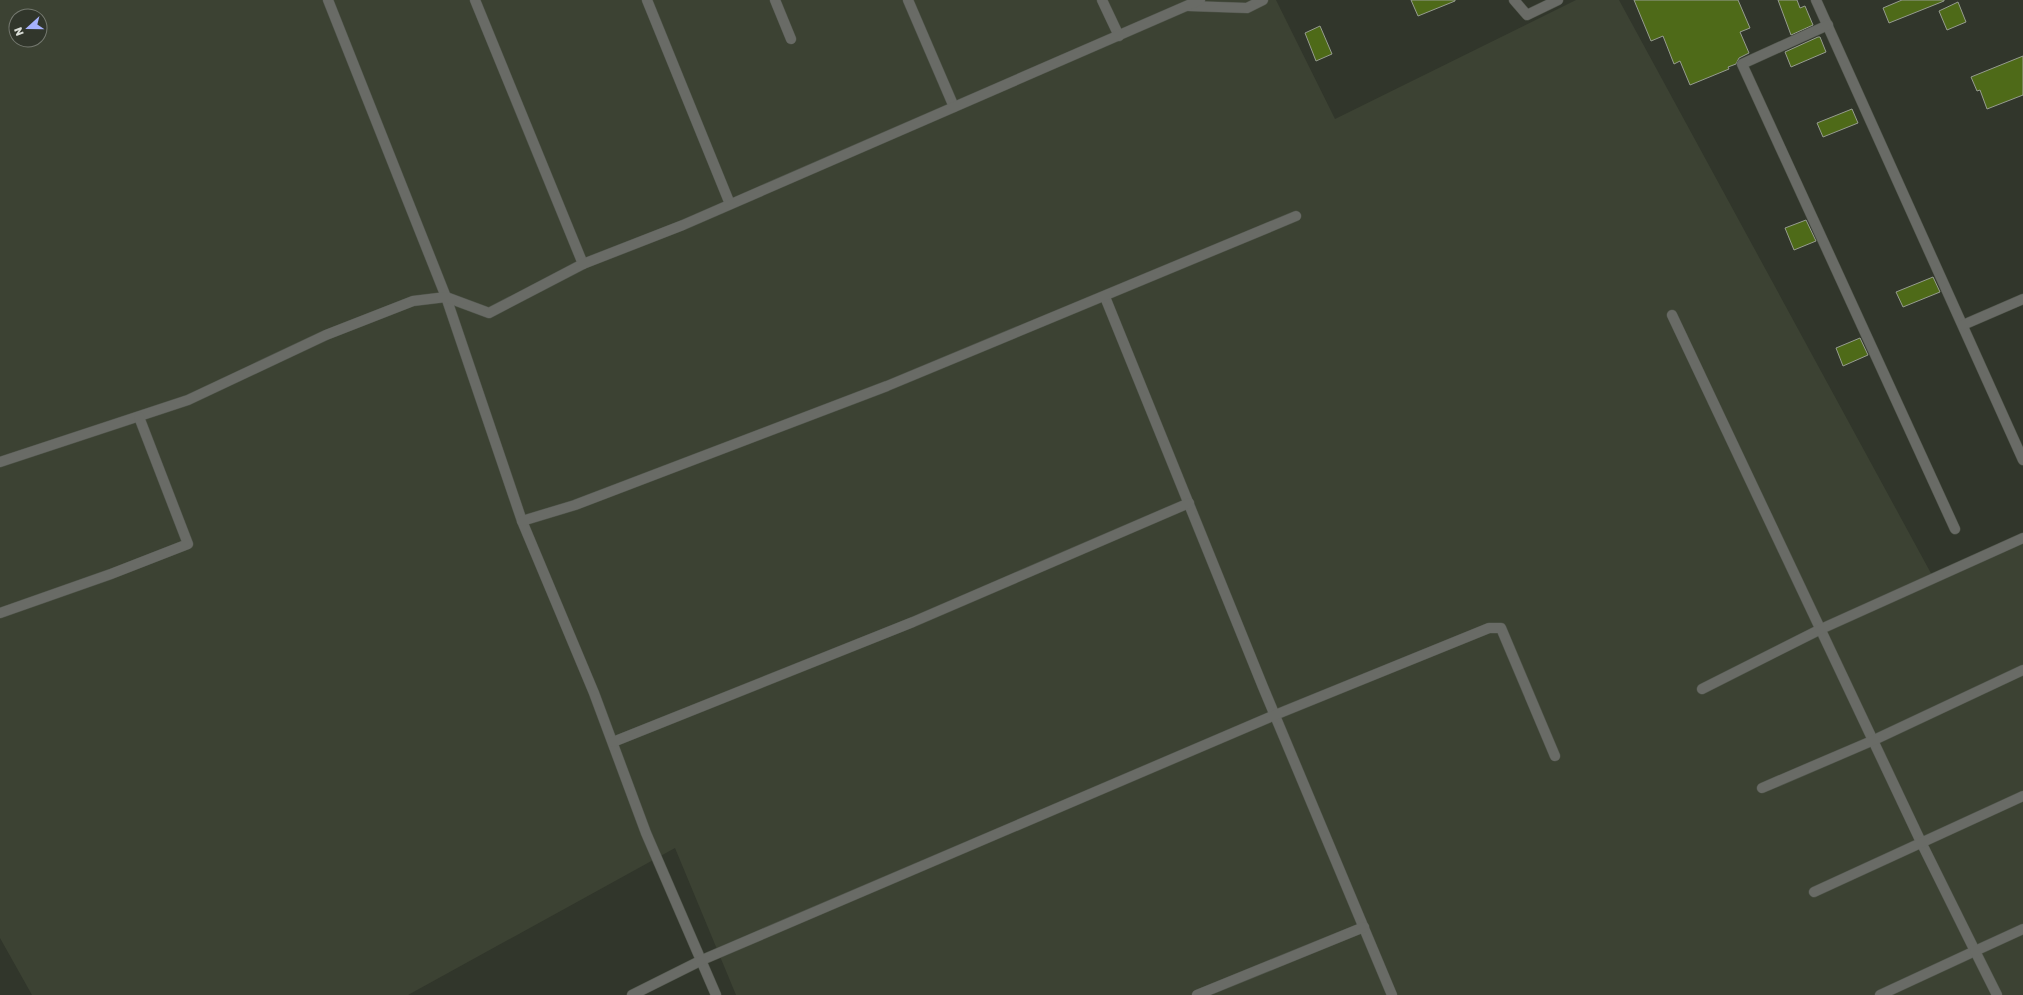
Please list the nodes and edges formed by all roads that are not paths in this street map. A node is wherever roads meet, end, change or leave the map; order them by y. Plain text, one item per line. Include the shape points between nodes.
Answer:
1 (328, 0) edge
2 (475, 0) edge
3 (647, 0) edge
4 (775, 0) edge
5 (908, 0) edge
6 (1102, 0) edge
7 (1200, 0) edge
8 (1263, 0) edge
9 (1514, 0) edge
10 (1558, 0) edge
11 (1816, 0) edge
12 (1186, 6) junction
13 (1828, 25) junction
14 (1119, 36) junction
15 (791, 39) dead end
16 (954, 107) junction
17 (730, 204) junction
18 (1296, 216) dead end
19 (582, 264) junction
20 (446, 297) junction
21 (1105, 297) junction
22 (2023, 299) edge
23 (1672, 315) dead end
24 (1963, 325) junction
25 (139, 416) junction
26 (2023, 460) edge
27 (0, 462) edge
28 (1188, 503) junction
29 (522, 521) junction
30 (1955, 529) dead end
31 (2023, 538) edge
32 (0, 613) edge
33 (1822, 629) junction
34 (2023, 670) edge
35 (1702, 689) dead end
36 (1275, 715) junction
37 (1874, 740) junction
38 (613, 742) junction
39 (1555, 756) dead end
40 (1762, 788) dead end
41 (2023, 796) edge
42 (1921, 842) junction
43 (1814, 892) dead end
44 (1364, 927) junction
45 (2023, 928) edge
46 (1975, 951) junction
47 (702, 960) junction
48 (632, 995) edge
49 (716, 995) edge
50 (1197, 995) edge
51 (1392, 995) edge
52 (1880, 995) edge
53 (1997, 995) edge

1 - 20 street
2 - 19 street
3 - 17 street
4 - 15 street
5 - 16 street
6 - 14 street
7 - 12 street
8 - 12 street via 1247,8
9 - 10 street via 1527,15
11 - 13 street
12 - 14 street
13 - 24 street
13 - 30 street via 1742,64
14 - 16 street
16 - 17 street
17 - 19 street via 683,226
18 - 21 street
19 - 20 street via 489,313
20 - 25 street via 413,301 326,335 188,400
20 - 29 street
21 - 28 street
21 - 29 street via 879,389 574,505
22 - 24 street
23 - 33 street
24 - 26 street
25 - 27 street
25 - 32 street via 188,544
28 - 36 street
28 - 38 street via 913,622
29 - 38 street
31 - 33 street
33 - 35 street
33 - 37 street
34 - 37 street
36 - 39 street via 1489,628 1501,628
36 - 44 street
36 - 47 street
37 - 40 street
37 - 42 street
38 - 47 street via 646,833
41 - 42 street
42 - 43 street
42 - 46 street
44 - 50 street
44 - 51 street
45 - 46 street
46 - 52 street
46 - 53 street
47 - 48 street
47 - 49 street

